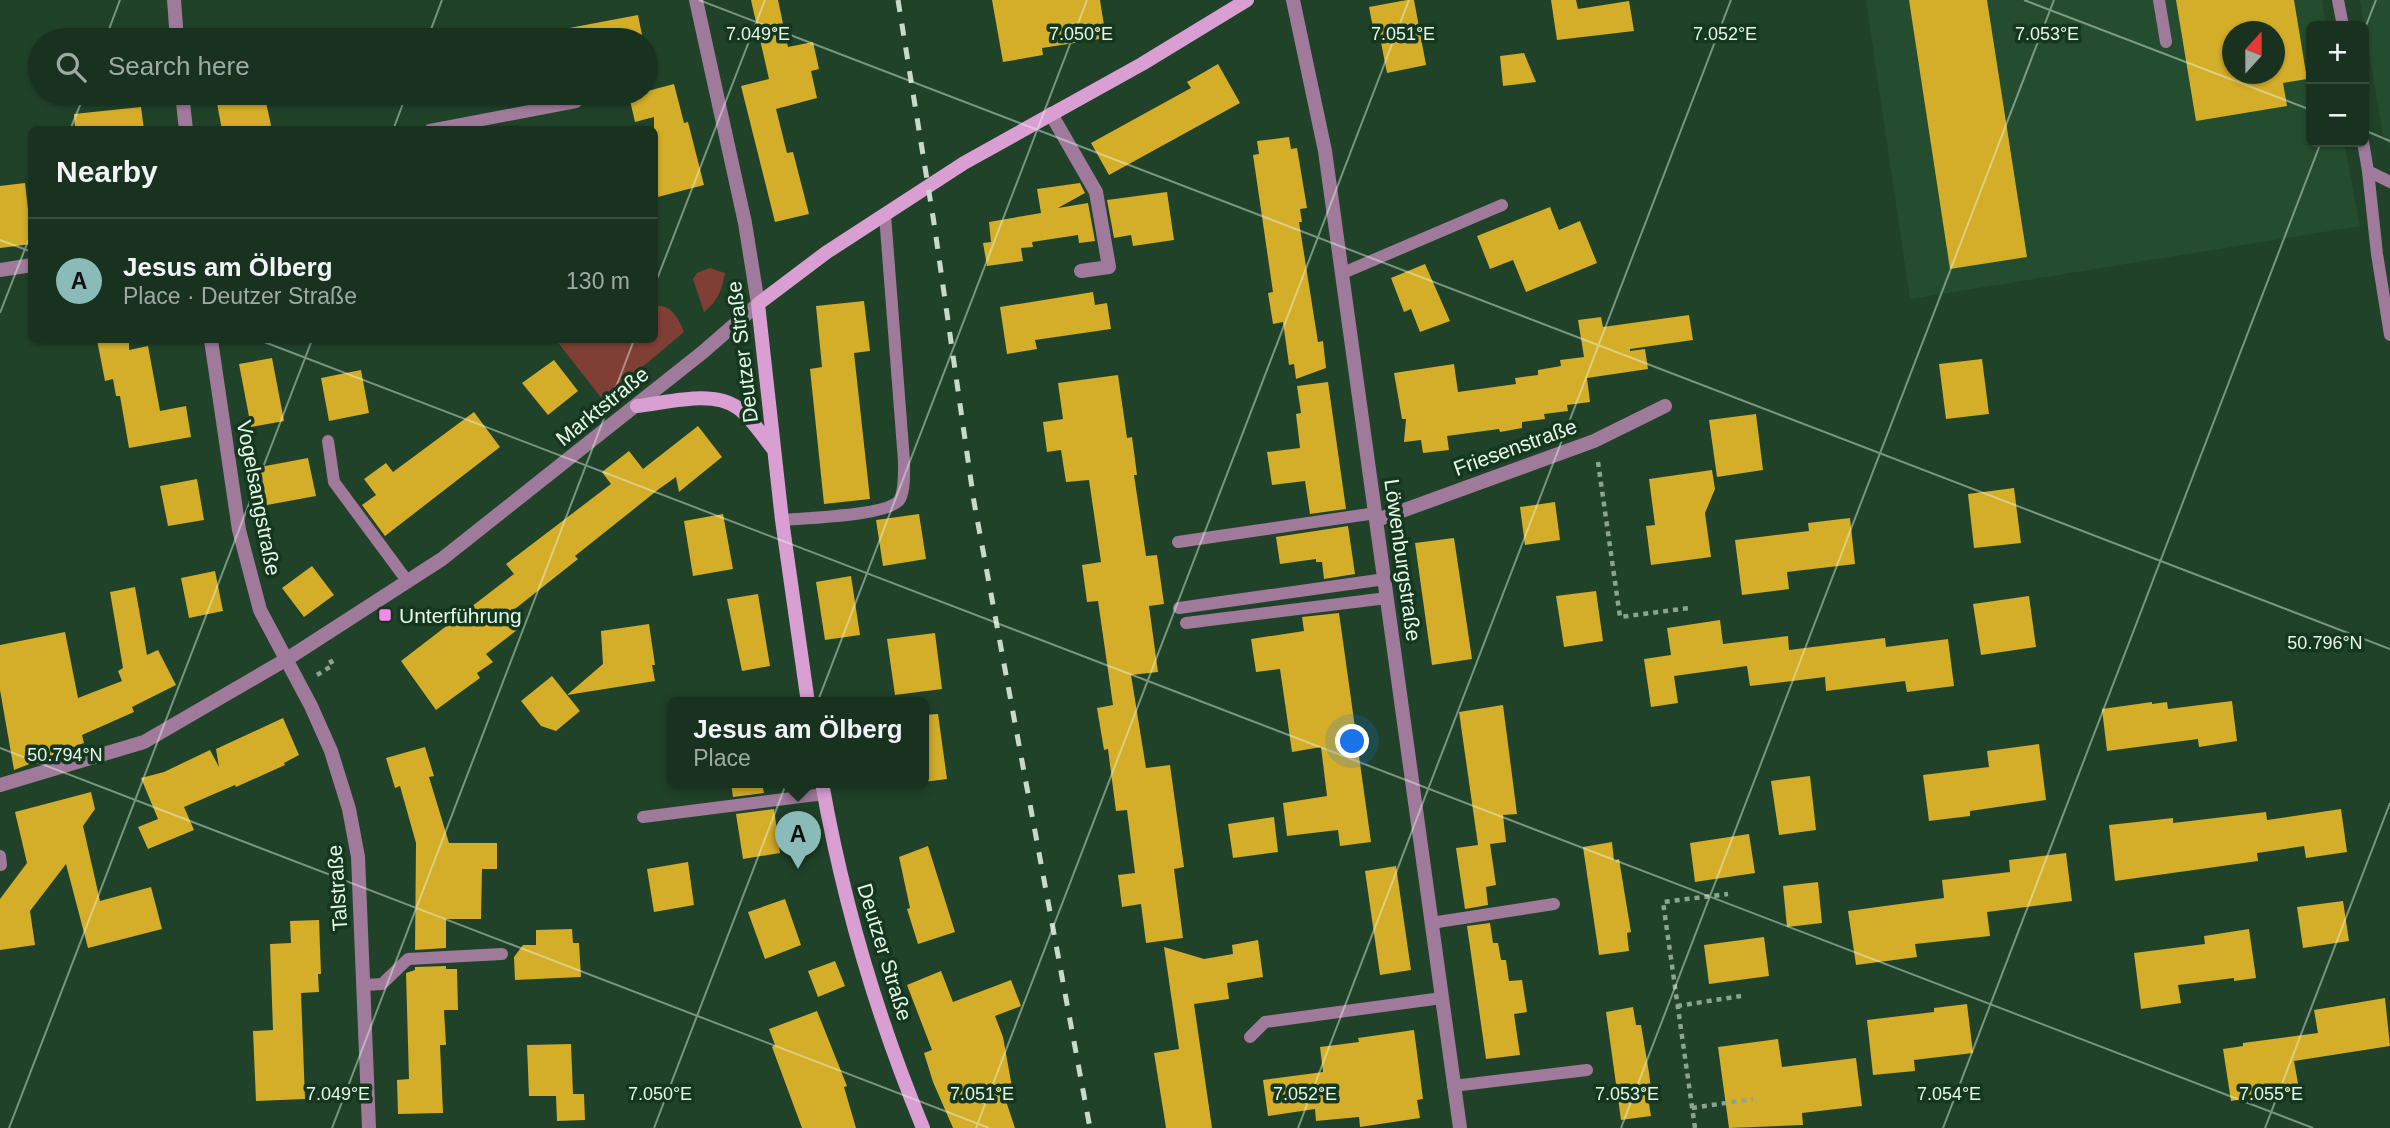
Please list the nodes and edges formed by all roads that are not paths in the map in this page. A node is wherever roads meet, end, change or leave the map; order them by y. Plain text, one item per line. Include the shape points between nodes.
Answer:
1 (174, 0) edge
2 (696, 0) edge
3 (1247, 0) edge
4 (1293, 0) edge
5 (2159, 0) edge
6 (2338, 0) edge
7 (2342, 21) edge
8 (176, 28) edge
9 (2165, 42) dead end
10 (183, 105) edge
11 (560, 105) edge
12 (1051, 114) junction
13 (186, 126) edge
14 (451, 126) edge
15 (2364, 147) edge
16 (2368, 171) junction
17 (2390, 182) edge
18 (1503, 205) dead end
19 (885, 215) junction
20 (28, 266) edge
21 (0, 270) edge
22 (1081, 271) dead end
23 (1343, 273) junction
24 (758, 304) junction
25 (2390, 335) edge
26 (211, 343) edge
27 (637, 406) junction
28 (1665, 406) dead end
29 (328, 440) dead end
30 (774, 450) junction
31 (1376, 517) junction
32 (782, 520) junction
33 (1178, 542) dead end
34 (1385, 579) junction
35 (408, 582) junction
36 (1387, 598) junction
37 (1179, 608) dead end
38 (1186, 623) dead end
39 (287, 659) junction
40 (807, 697) edge
41 (0, 785) edge
42 (823, 789) edge
43 (643, 817) dead end
44 (1553, 904) dead end
45 (1431, 923) junction
46 (502, 954) dead end
47 (364, 985) junction
48 (1442, 998) junction
49 (1250, 1037) dead end
50 (1587, 1070) dead end
51 (1454, 1086) junction
52 (369, 1128) edge
53 (923, 1128) edge
54 (1460, 1128) edge

1 - 8 street
2 - 24 street, Deutzer Straße
3 - 12 main road, Marktstraße
4 - 23 street, Löwenburgstraße via 1325,151
5 - 9 lane
6 - 7 lane
10 - 13 street
11 - 14 lane
12 - 19 main road, Marktstraße
12 - 22 street via 1096,192 1109,267
15 - 16 lane
16 - 17 lane
16 - 25 lane
18 - 23 lane
19 - 24 main road, Marktstraße
19 - 32 lane via 904,461 900,499 888,509 872,512
20 - 21 street
23 - 31 street, Löwenburgstraße
24 - 27 street, Marktstraße
24 - 30 main road, Deutzer Straße
26 - 39 street, Vogelsangstraße via 239,530 260,610
27 - 30 main road via 723,401 739,409
27 - 35 street, Marktstraße
28 - 31 street, Friesenstraße via 1594,441
29 - 35 lane via 334,481
30 - 32 main road, Deutzer Straße
31 - 33 lane
31 - 34 street, Löwenburgstraße
32 - 40 main road, Deutzer Straße
34 - 36 street, Löwenburgstraße
34 - 37 lane
35 - 39 street, Marktstraße
36 - 38 lane
36 - 45 street, Löwenburgstraße
39 - 41 street, Marktstraße via 144,742
39 - 47 street, Talstraße via 331,751 352,822
42 - 43 lane
42 - 53 main road, Deutzer Straße via 856,933
44 - 45 lane
45 - 48 street, Löwenburgstraße
46 - 47 lane via 408,959 382,984
47 - 52 street, Talstraße
48 - 49 lane via 1265,1022
48 - 51 street, Löwenburgstraße
50 - 51 lane
51 - 54 street, Löwenburgstraße

